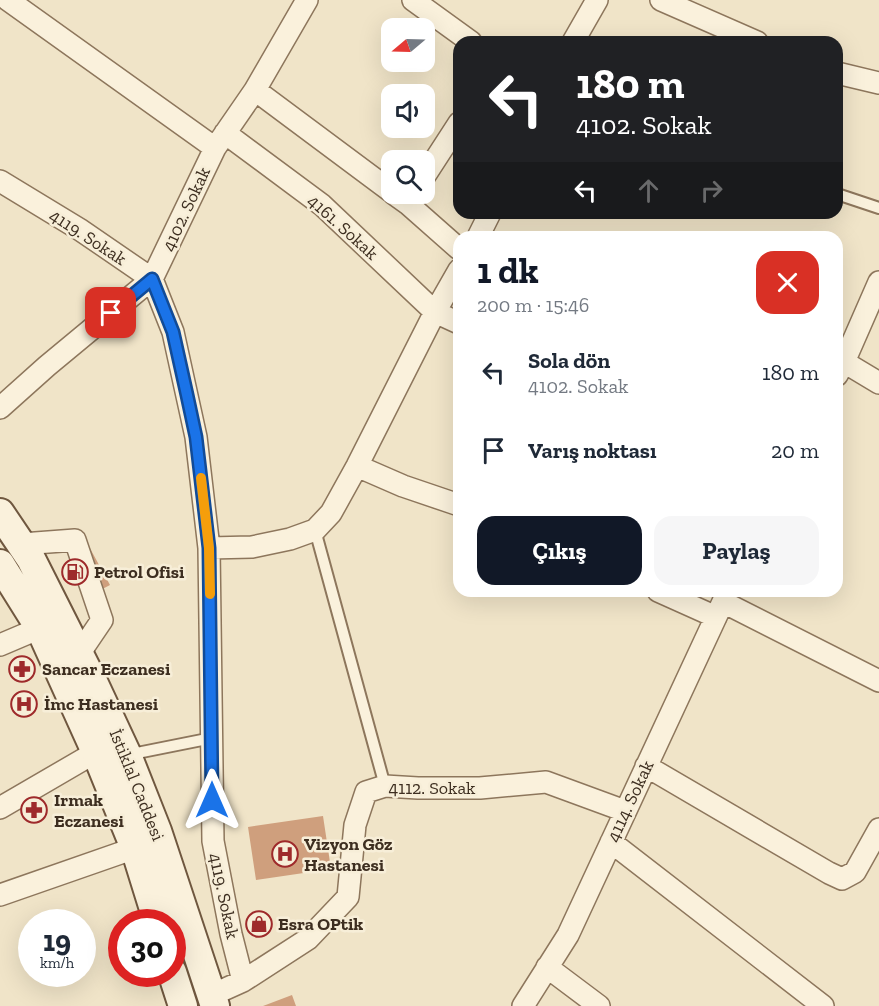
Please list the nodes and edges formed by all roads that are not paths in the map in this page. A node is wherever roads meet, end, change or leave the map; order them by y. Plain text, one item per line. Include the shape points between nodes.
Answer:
1 (8, 0) edge
2 (307, 0) edge
3 (413, 0) edge
4 (597, 0) edge
5 (661, 0) edge
6 (463, 36) edge
7 (576, 36) edge
8 (743, 36) edge
9 (843, 74) edge
10 (879, 83) edge
11 (255, 90) junction
12 (453, 132) edge
13 (220, 140) junction
14 (435, 160) edge
15 (0, 181) edge
16 (381, 181) edge
17 (843, 196) edge
18 (411, 204) edge
19 (879, 208) edge
20 (453, 243) edge
21 (152, 279) junction
22 (879, 282) edge
23 (453, 290) edge
24 (435, 312) junction
25 (453, 320) edge
26 (843, 364) edge
27 (843, 370) edge
28 (879, 383) edge
29 (0, 408) edge
30 (357, 466) junction
31 (453, 503) edge
32 (0, 513) edge
33 (315, 530) junction
34 (22, 544) junction
35 (209, 548) junction
36 (0, 564) edge
37 (690, 597) edge
38 (722, 603) edge
39 (40, 628) junction
40 (0, 645) edge
41 (79, 654) junction
42 (877, 674) edge
43 (212, 738) junction
44 (96, 752) junction
45 (127, 755) junction
46 (646, 766) junction
47 (385, 786) junction
48 (0, 808) edge
49 (625, 812) junction
50 (879, 829) edge
51 (611, 842) junction
52 (135, 848) junction
53 (0, 895) edge
54 (154, 909) edge
55 (548, 967) junction
56 (243, 981) junction
57 (177, 987) edge
58 (214, 1000) edge
59 (183, 1006) edge
60 (523, 1006) edge
61 (599, 1006) edge
62 (823, 1006) edge

1 - 13 street, 4161. Sokak
2 - 11 street, 4102. Sokak
3 - 6 street
4 - 7 street
5 - 8 street
9 - 10 street
11 - 13 street, 4102. Sokak
11 - 16 street
12 - 14 street
13 - 21 street, 4102. Sokak
13 - 24 street, 4161. Sokak via 322,205
15 - 21 street, 4119. Sokak
17 - 19 lane
18 - 20 street
21 - 29 street, 4102. Sokak
21 - 35 street, 4119. Sokak via 173,332 196,437
22 - 26 street
23 - 24 street
24 - 25 street, 4161. Sokak
24 - 30 street
27 - 28 street
30 - 31 street
30 - 33 street via 331,513
32 - 34 main road, İstiklal Caddesi
33 - 35 street via 252,547
33 - 47 lane
34 - 41 main road, İstiklal Caddesi
34 - 41 street via 75,540 102,620
35 - 43 street, 4119. Sokak
36 - 39 main road, İstiklal Caddesi
37 - 38 street
38 - 42 street
38 - 46 street, 4114. Sokak
39 - 40 street
39 - 44 main road, İstiklal Caddesi
41 - 45 main road, İstiklal Caddesi
43 - 45 lane
43 - 56 street, 4119. Sokak via 213,841
44 - 45 main road
44 - 48 street
44 - 52 main road, İstiklal Caddesi
45 - 58 main road, İstiklal Caddesi
46 - 49 street, 4114. Sokak
46 - 50 street via 842,879 855,872
47 - 49 street, 4112. Sokak via 480,788 546,782
47 - 56 street, 4112. Sokak via 366,792 355,825 348,897 308,939
49 - 51 street, 4114. Sokak
51 - 55 street, 4114. Sokak via 568,935
51 - 62 street
52 - 53 street
52 - 54 main road, İstiklal Caddesi
55 - 60 street, 4114. Sokak
55 - 61 street
56 - 58 street, 4112. Sokak
57 - 59 main road

